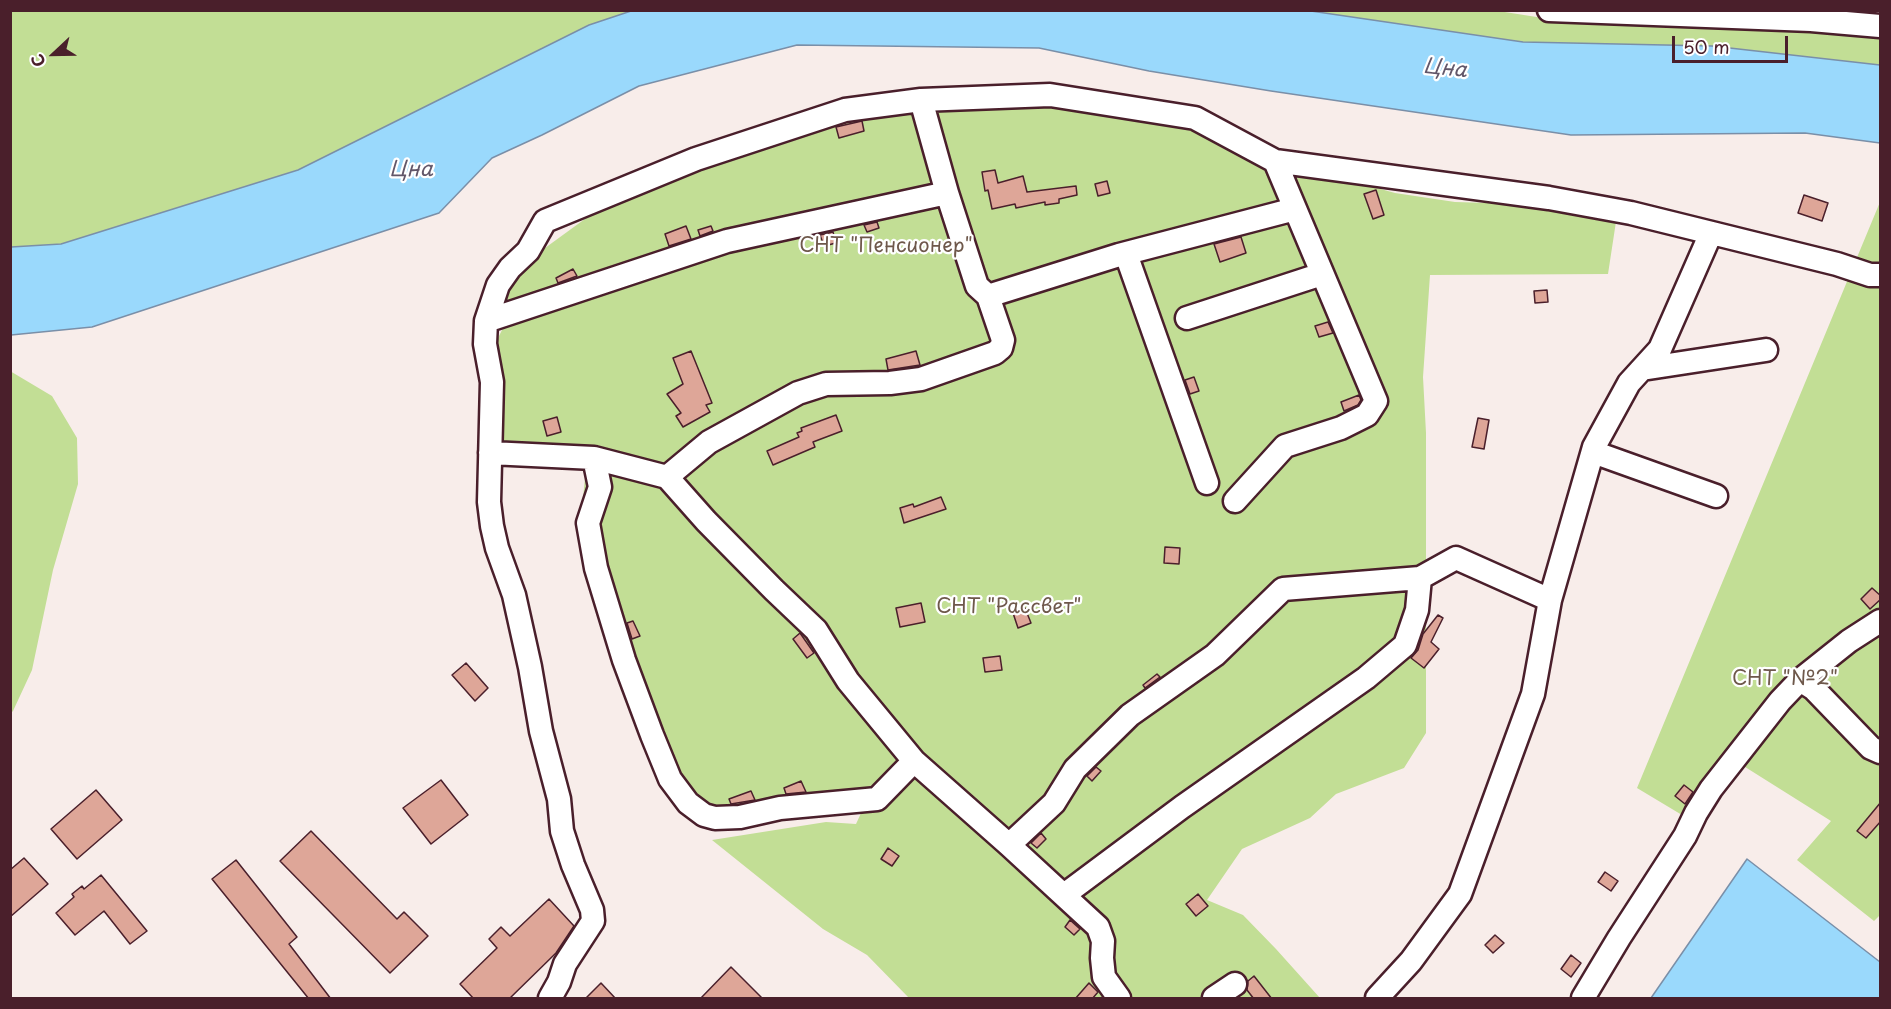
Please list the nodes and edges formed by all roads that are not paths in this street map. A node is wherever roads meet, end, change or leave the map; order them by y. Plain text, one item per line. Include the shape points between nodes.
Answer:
1 (1549, 10) edge
2 (1811, 15) edge
3 (1881, 26) edge
4 (921, 100) junction
5 (1275, 161) junction
6 (947, 194) junction
7 (1295, 209) junction
8 (1711, 233) junction
9 (1126, 254) junction
10 (1323, 274) junction
11 (1881, 275) edge
12 (988, 296) junction
13 (1187, 318) dead end
14 (486, 321) junction
15 (1766, 350) dead end
16 (1642, 369) junction
17 (1593, 452) junction
18 (490, 453) junction
19 (594, 458) junction
20 (666, 477) junction
21 (1207, 483) dead end
22 (1716, 496) dead end
23 (1235, 501) dead end
24 (1420, 578) junction
25 (1550, 600) junction
26 (1881, 621) edge
27 (1800, 680) junction
28 (1881, 752) edge
29 (914, 761) junction
30 (1009, 845) junction
31 (1064, 895) junction
32 (1235, 984) dead end
33 (550, 999) edge
34 (1119, 999) edge
35 (1214, 999) edge
36 (1377, 999) edge
37 (1583, 999) edge

1 - 2 street
2 - 3 street
4 - 5 street via 1050,95 1195,118
4 - 6 street
4 - 14 street via 845,110 696,159 545,221 528,251 498,285
5 - 7 street
5 - 8 street via 1549,198
6 - 12 street via 977,286
6 - 14 street via 727,241
7 - 9 street
7 - 10 street
8 - 11 street
8 - 16 street via 1660,349
9 - 12 street
9 - 21 street
10 - 13 street
10 - 23 street via 1376,401 1366,415 1341,428 1285,446
12 - 20 street via 1004,340 995,353 921,379 826,384 798,393 709,442
14 - 18 street via 485,344 492,382
15 - 16 street
16 - 17 street via 1629,383
17 - 22 street
17 - 25 street
18 - 19 street
18 - 33 street via 492,526 514,595 559,799 562,831 592,910 593,921 565,964
19 - 20 street
19 - 29 street via 600,487 588,523 596,568 652,735 670,779 688,802 704,815 715,818 877,799
20 - 29 street via 816,630 848,681
24 - 25 street via 1456,558
24 - 30 street via 1283,589 1215,654 1130,715 1075,769 1054,803
24 - 31 street via 1417,610 1405,645 1357,684
25 - 36 street via 1533,694 1460,894 1411,961
26 - 27 street
27 - 28 street via 1814,689 1871,748
27 - 37 street via 1711,789
29 - 30 street
30 - 31 street
31 - 34 street via 1098,927 1103,941 1104,977
32 - 35 street

